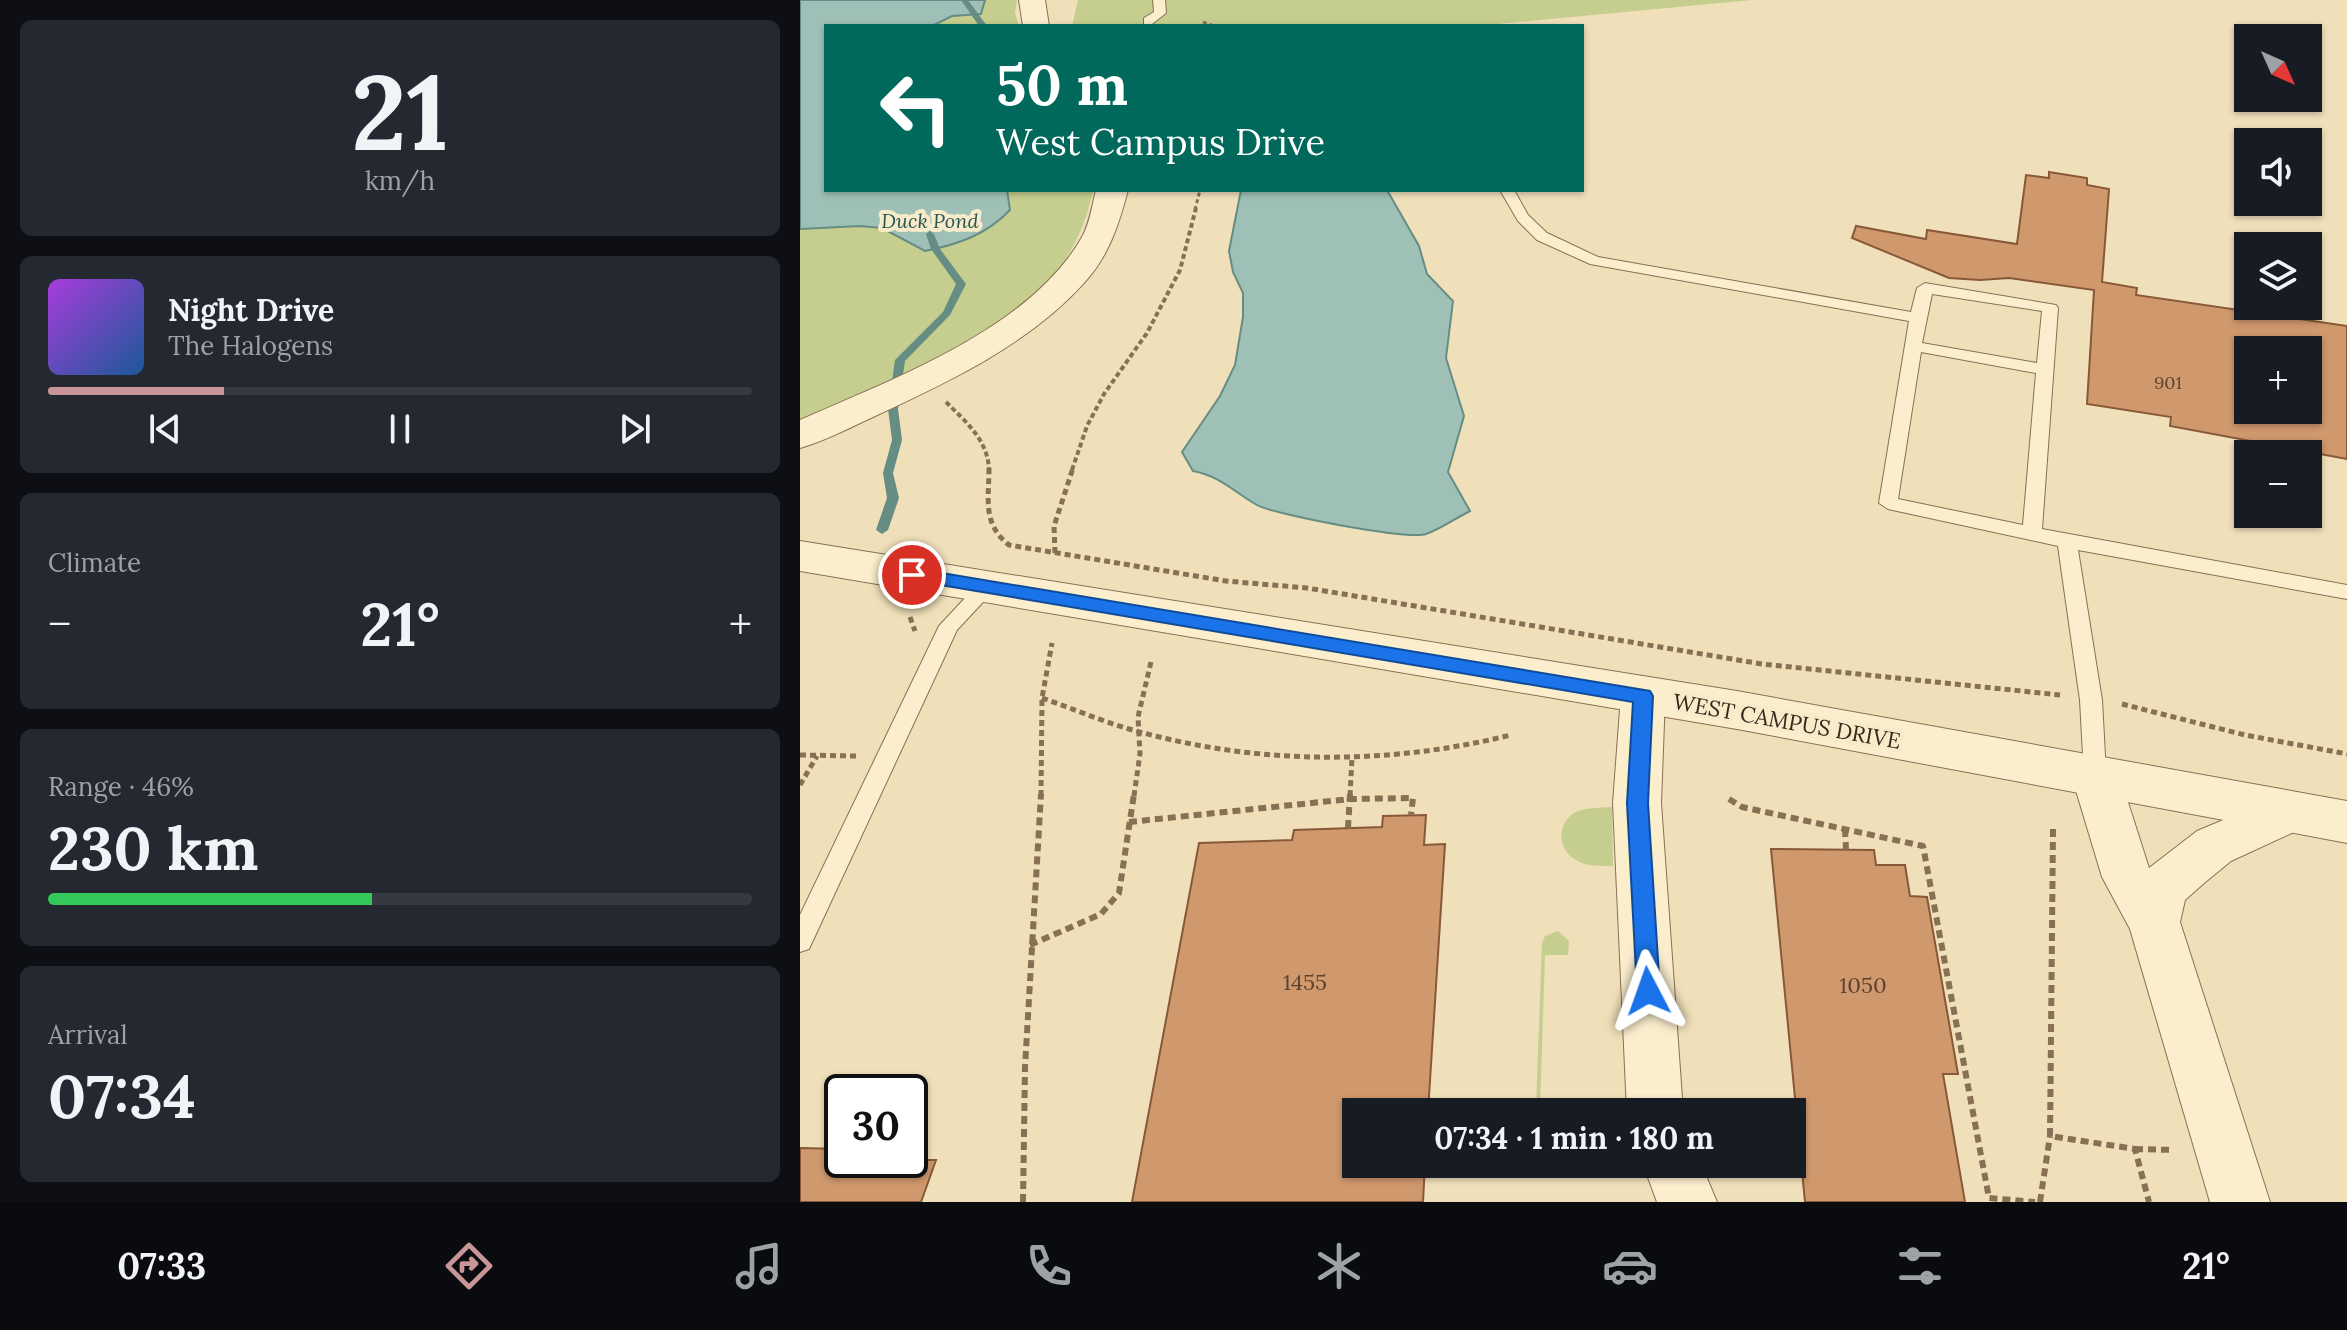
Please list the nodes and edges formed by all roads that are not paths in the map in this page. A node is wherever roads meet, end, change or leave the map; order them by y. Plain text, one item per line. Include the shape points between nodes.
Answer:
1 (1032, 0) edge
2 (1159, 0) edge
3 (1148, 21) dead end
4 (1036, 24) edge
5 (1112, 192) edge
6 (1508, 192) edge
7 (1918, 318) junction
8 (1913, 346) junction
9 (2045, 369) junction
10 (857, 408) junction
11 (800, 435) edge
12 (800, 466) edge
13 (2032, 534) junction
14 (2067, 541) junction
15 (800, 556) edge
16 (987, 587) junction
17 (2347, 592) edge
18 (1643, 696) junction
19 (2095, 774) junction
20 (2290, 812) junction
21 (2347, 822) edge
22 (2154, 922) junction
23 (800, 941) edge
24 (1654, 1098) edge
25 (1659, 1178) edge
26 (1678, 1178) edge
27 (1661, 1202) edge
28 (1687, 1202) edge
29 (2240, 1202) edge

1 - 4 street
2 - 3 lane via 1160,13
5 - 10 street via 1096,245 1058,290 993,340
6 - 7 lane via 1529,227 1595,261
7 - 8 lane
7 - 9 lane via 1925,288 2050,308
8 - 9 lane
8 - 13 lane via 1888,503
9 - 13 lane
10 - 11 street
10 - 12 street via 828,430
13 - 14 lane
14 - 17 lane
14 - 19 lane via 2091,700
15 - 16 street, WEST CAMPUS DRIVE
16 - 18 street, WEST CAMPUS DRIVE
16 - 23 lane via 949,626
18 - 19 street, WEST CAMPUS DRIVE
18 - 24 street via 1637,803
19 - 20 street, WEST CAMPUS DRIVE
19 - 22 street via 2127,877
20 - 21 street, WEST CAMPUS DRIVE
20 - 22 street via 2214,846 2173,878 2162,888
22 - 29 street
25 - 27 lane
26 - 28 street

